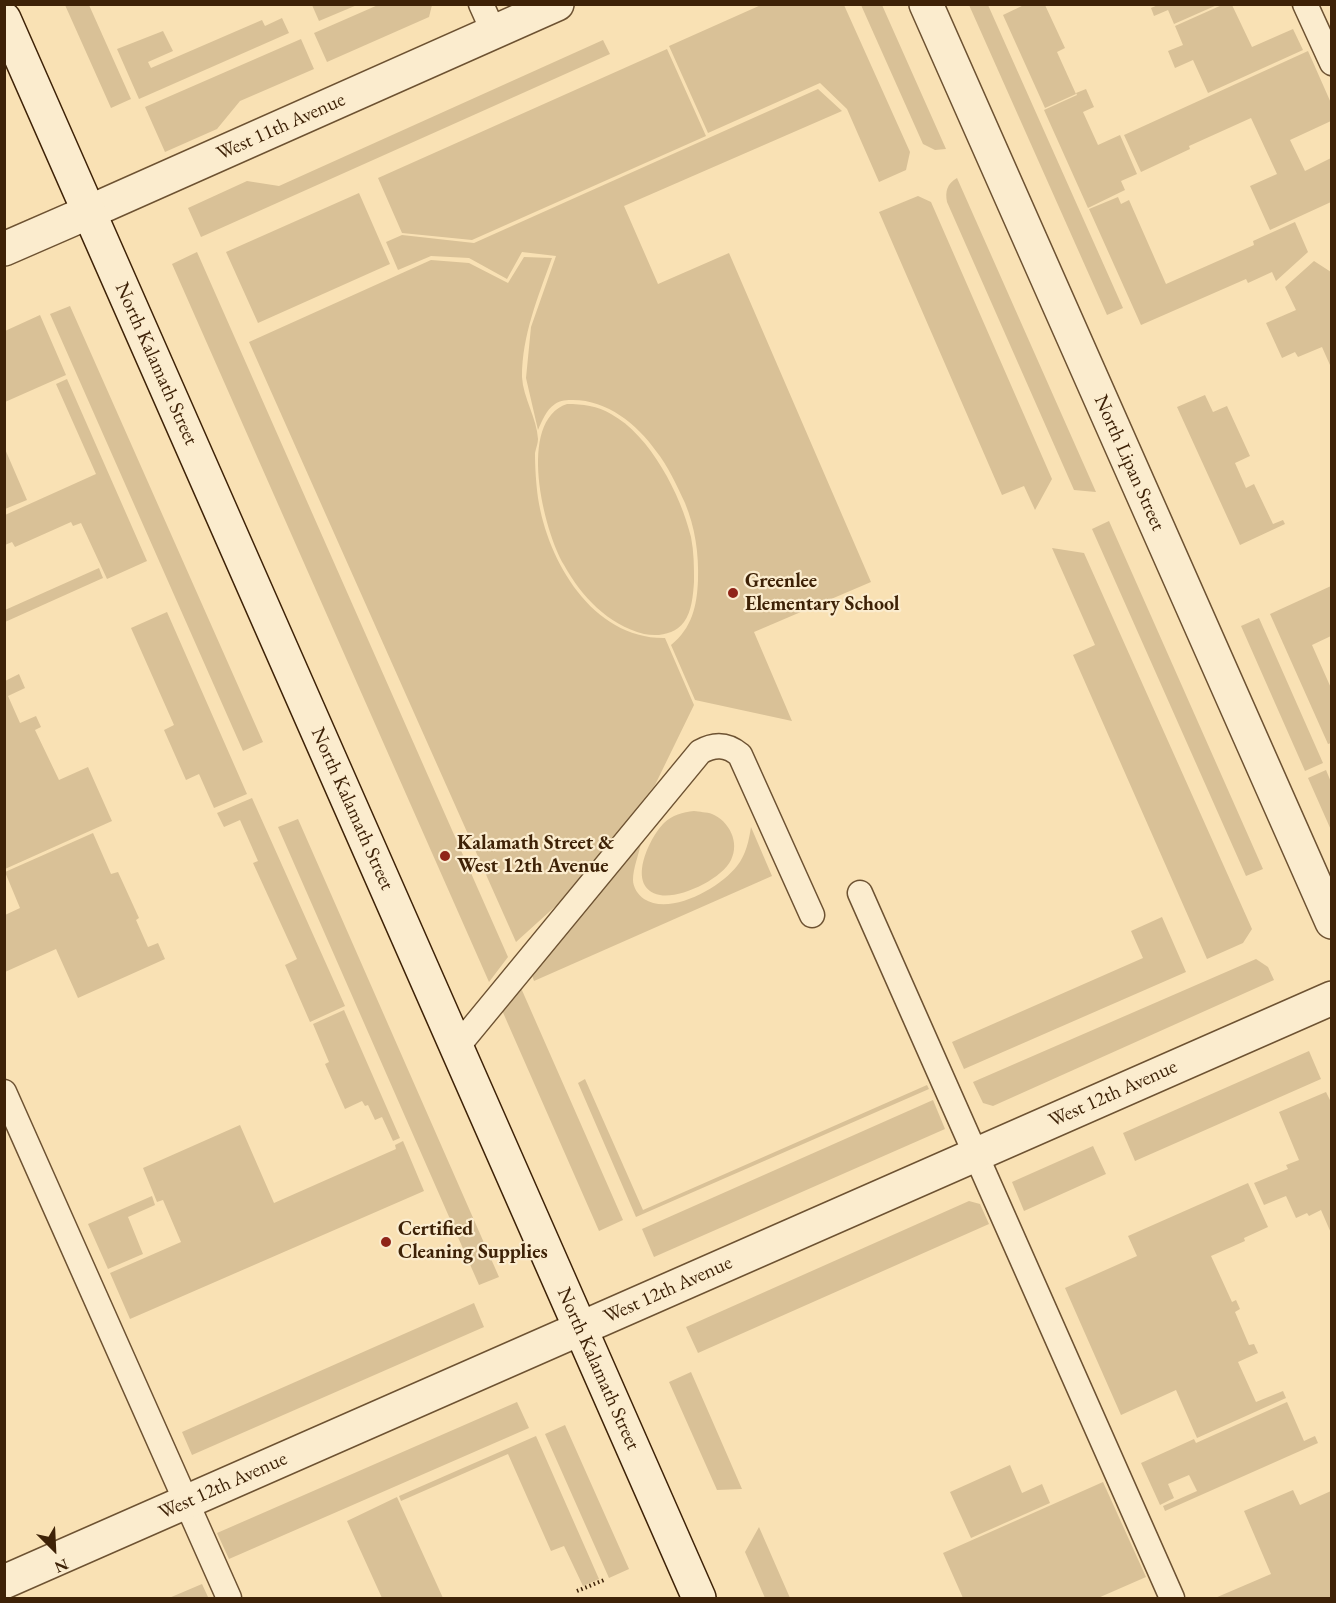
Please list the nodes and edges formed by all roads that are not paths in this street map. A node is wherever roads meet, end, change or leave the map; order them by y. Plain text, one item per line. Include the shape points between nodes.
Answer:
1 (557, 4) edge
2 (926, 4) edge
3 (1305, 4) edge
4 (4, 19) edge
5 (488, 19) edge
6 (1332, 63) edge
7 (89, 212) junction
8 (4, 249) edge
9 (860, 893) dead end
10 (812, 915) dead end
11 (1332, 922) edge
12 (1332, 998) edge
13 (457, 1047) junction
14 (4, 1092) edge
15 (975, 1155) junction
16 (581, 1329) junction
17 (186, 1502) junction
18 (4, 1582) edge
19 (229, 1599) edge
20 (699, 1599) edge
21 (1172, 1599) edge

1 - 5 street, West 11th Avenue
2 - 11 street, North Lipan Street
3 - 6 lane
4 - 7 street, North Kalamath Street
5 - 7 street, West 11th Avenue
7 - 8 street, West 11th Avenue
7 - 13 street, North Kalamath Street
9 - 15 lane
10 - 13 lane via 740,755 733,749 710,746 700,752
12 - 15 street, West 12th Avenue
13 - 16 street, North Kalamath Street
14 - 17 lane
15 - 16 street, West 12th Avenue
15 - 21 lane
16 - 17 street, West 12th Avenue
16 - 20 street, North Kalamath Street
17 - 18 street, West 12th Avenue
17 - 19 lane

